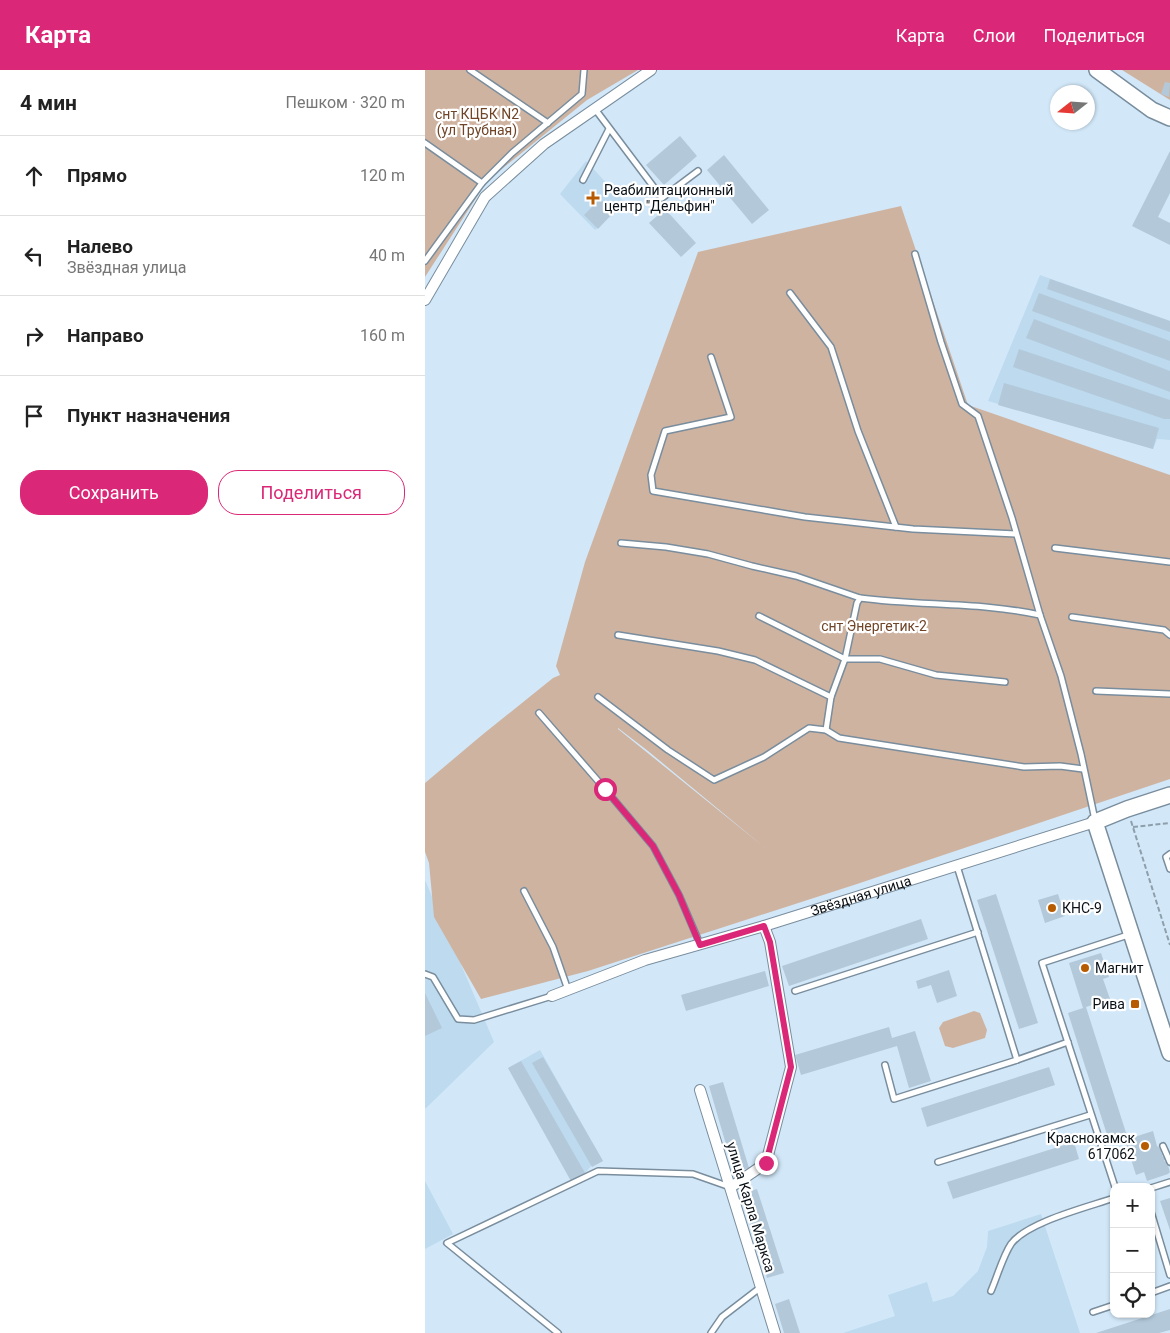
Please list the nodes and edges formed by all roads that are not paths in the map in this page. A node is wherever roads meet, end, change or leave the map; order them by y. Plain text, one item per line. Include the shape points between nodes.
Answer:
1 (469, 70) edge
2 (584, 70) edge
3 (651, 70) edge
4 (1097, 70) edge
5 (595, 108) junction
6 (1170, 118) edge
7 (548, 123) junction
8 (609, 129) junction
9 (425, 144) edge
10 (698, 171) dead end
11 (583, 180) dead end
12 (482, 183) junction
13 (915, 254) dead end
14 (426, 258) edge
15 (790, 293) dead end
16 (425, 298) edge
17 (711, 357) dead end
18 (896, 527) junction
19 (1016, 534) junction
20 (621, 543) dead end
21 (1055, 548) dead end
22 (1170, 562) edge
23 (860, 598) junction
24 (759, 616) dead end
25 (1040, 616) junction
26 (1072, 617) dead end
27 (618, 635) dead end
28 (1170, 635) edge
29 (845, 659) junction
30 (1005, 682) dead end
31 (1096, 691) dead end
32 (1170, 694) edge
33 (598, 697) dead end
34 (831, 697) junction
35 (539, 713) dead end
36 (826, 730) junction
37 (1083, 769) junction
38 (1170, 795) edge
39 (1095, 822) junction
40 (1170, 854) edge
41 (957, 866) junction
42 (1170, 869) edge
43 (524, 890) dead end
44 (764, 926) junction
45 (978, 932) junction
46 (1132, 933) junction
47 (700, 945) junction
48 (425, 974) edge
49 (568, 990) junction
50 (795, 991) dead end
51 (552, 996) joint
52 (1067, 1042) junction
53 (1170, 1053) edge
54 (1017, 1060) junction
55 (885, 1064) dead end
56 (700, 1090) dead end
57 (1091, 1115) junction
58 (1163, 1146) dead end
59 (938, 1162) dead end
60 (1170, 1162) edge
61 (1170, 1182) edge
62 (1114, 1183) edge
63 (731, 1187) junction
64 (1155, 1187) edge
65 (1110, 1199) edge
66 (1155, 1225) edge
67 (1170, 1275) edge
68 (1170, 1286) edge
69 (761, 1287) junction
70 (991, 1291) dead end
71 (1155, 1292) edge
72 (1110, 1306) edge
73 (1093, 1312) dead end
74 (558, 1333) edge
75 (711, 1333) edge
76 (775, 1333) edge

1 - 7 lane
2 - 7 lane via 582,94
3 - 5 street
4 - 6 street via 1152,110
5 - 8 lane
5 - 16 street via 544,144 485,197
7 - 12 lane
8 - 10 lane via 662,198
8 - 11 lane
9 - 12 lane
12 - 14 lane
13 - 19 lane via 962,404 978,416
15 - 18 lane via 831,347 858,431
17 - 18 lane via 731,417 665,432 651,475 653,490 805,518
18 - 19 lane
19 - 25 lane
20 - 23 lane via 708,554 796,576
21 - 22 lane
23 - 25 lane via 1014,610
23 - 29 lane
24 - 29 lane
25 - 37 lane via 1061,676
26 - 28 lane via 1164,630
27 - 34 lane via 755,660
29 - 30 lane via 880,660 936,675
29 - 34 lane
31 - 32 lane
33 - 36 lane via 714,780 764,757 809,728
34 - 36 lane
35 - 47 lane via 653,846
36 - 37 lane via 839,738 1024,767
37 - 39 lane
38 - 39 street, Звёздная улица
39 - 41 street, Звёздная улица
39 - 46 street
40 - 42 lane via 1166,857
41 - 44 street, Звёздная улица
41 - 45 lane
43 - 49 lane via 553,947
44 - 47 street, Звёздная улица
44 - 63 street via 770,942 791,1067 766,1163
45 - 50 lane
45 - 54 lane
46 - 52 lane via 1041,963
46 - 53 street
47 - 49 street, Звёздная улица via 645,960
48 - 51 lane via 433,977 459,1019 474,1020
49 - 51 street, Звёздная улица
52 - 54 lane
52 - 57 lane
54 - 55 lane via 894,1099
56 - 63 street, улица Карла Маркса
57 - 59 lane
57 - 62 lane
58 - 60 lane
61 - 64 lane
63 - 69 street, улица Карла Маркса
63 - 74 lane via 693,1174 598,1171 447,1244
65 - 70 lane via 1049,1220 1020,1235 1011,1245
66 - 67 lane
68 - 71 lane
69 - 75 lane via 723,1317
69 - 76 street, улица Карла Маркса
72 - 73 lane

